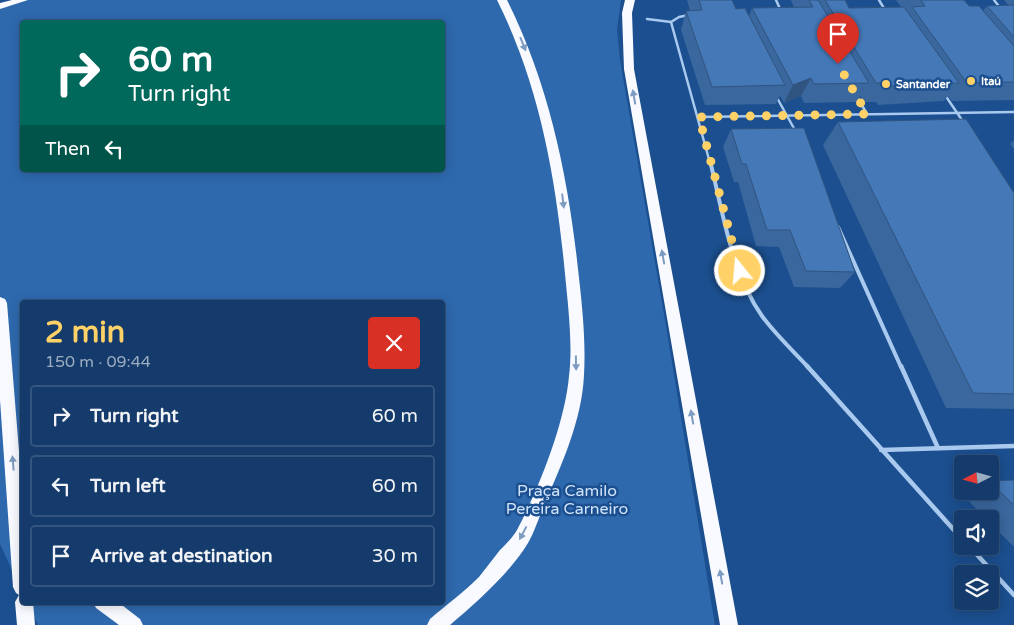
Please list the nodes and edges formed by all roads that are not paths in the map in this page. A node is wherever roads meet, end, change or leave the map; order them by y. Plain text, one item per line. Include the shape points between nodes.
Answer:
1 (23, 0) edge
2 (502, 0) edge
3 (630, 0) edge
4 (776, 0) edge
5 (879, 0) edge
6 (994, 0) edge
7 (0, 6) edge
8 (992, 9) edge
9 (1001, 9) junction
10 (1007, 9) edge
11 (876, 10) edge
12 (773, 13) edge
13 (698, 15) edge
14 (647, 19) dead end
15 (671, 22) junction
16 (852, 89) edge
17 (941, 89) edge
18 (774, 93) edge
19 (1014, 112) edge
20 (957, 113) junction
21 (867, 114) junction
22 (788, 116) junction
23 (699, 117) junction
24 (967, 128) edge
25 (797, 134) edge
26 (837, 224) edge
27 (0, 303) edge
28 (1014, 446) edge
29 (938, 448) junction
30 (881, 450) junction
31 (954, 530) edge
32 (20, 542) edge
33 (977, 555) edge
34 (1014, 595) edge
35 (24, 605) edge
36 (106, 605) edge
37 (26, 625) edge
38 (134, 625) edge
39 (436, 625) edge
40 (729, 625) edge

1 - 7 highway
2 -> 39 highway via 530,61 554,152 567,227 575,304 577,375 571,414 522,537 484,584
40 -> 3 highway via 629,69 627,13
4 - 12 lane via 782,13
5 - 11 lane via 886,10
6 - 9 lane
8 - 9 lane
9 - 10 lane
13 - 15 lane via 679,17
14 - 15 lane
15 - 23 lane
16 - 21 lane
17 - 20 lane
18 - 22 lane
19 - 20 lane
20 - 21 lane
20 - 24 lane
21 - 22 lane
22 - 23 lane
22 - 25 lane
23 - 30 lane via 734,253 753,304
26 - 29 lane
32 -> 27 highway
28 - 29 lane
29 - 30 lane
30 - 31 lane
33 - 34 lane
35 - 37 highway
36 - 38 highway

